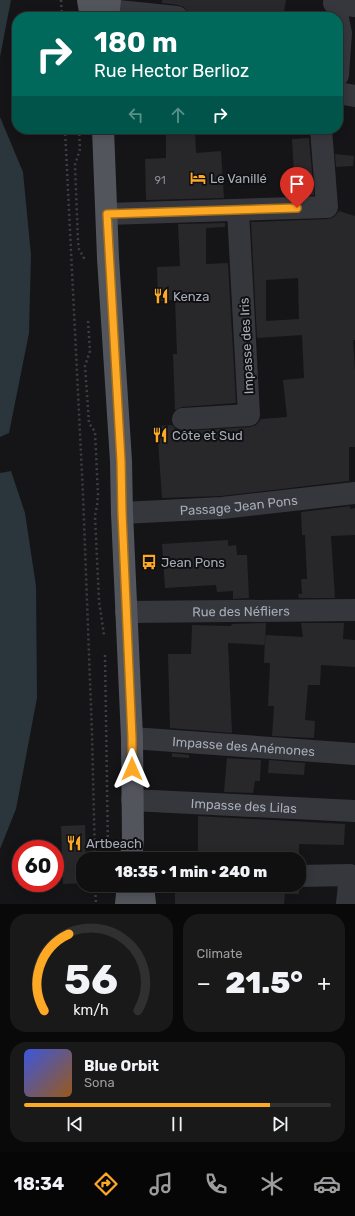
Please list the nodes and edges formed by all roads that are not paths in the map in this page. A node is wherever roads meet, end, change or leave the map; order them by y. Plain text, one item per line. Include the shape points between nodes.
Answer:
1 (88, 0) edge
2 (105, 11) edge
3 (117, 12) edge
4 (343, 94) edge
5 (355, 96) edge
6 (103, 134) edge
7 (321, 134) edge
8 (238, 210) junction
9 (107, 214) junction
10 (183, 419) dead end
11 (355, 493) edge
12 (122, 513) junction
13 (355, 610) edge
14 (126, 612) junction
15 (132, 738) junction
16 (355, 754) edge
17 (132, 800) junction
18 (355, 811) edge
19 (134, 852) edge
20 (306, 876) edge
21 (127, 892) edge
22 (144, 892) edge
23 (126, 904) edge
24 (145, 904) edge
25 (347, 904) edge

1 - 2 main road
2 - 3 street
4 - 5 street
6 - 9 main road
7 - 8 street via 327,207
8 - 9 street
8 - 10 street, Impasse des Iris via 249,415
9 - 12 main road
11 - 12 street, Passage Jean Pons via 222,508
12 - 14 main road
13 - 14 street, Rue des Néfliers
14 - 15 main road
15 - 16 street, Impasse des Anémones
15 - 17 main road
17 - 18 street, Impasse des Lilas
17 - 19 main road
20 - 25 street via 350,875
21 - 23 main road
22 - 24 main road

